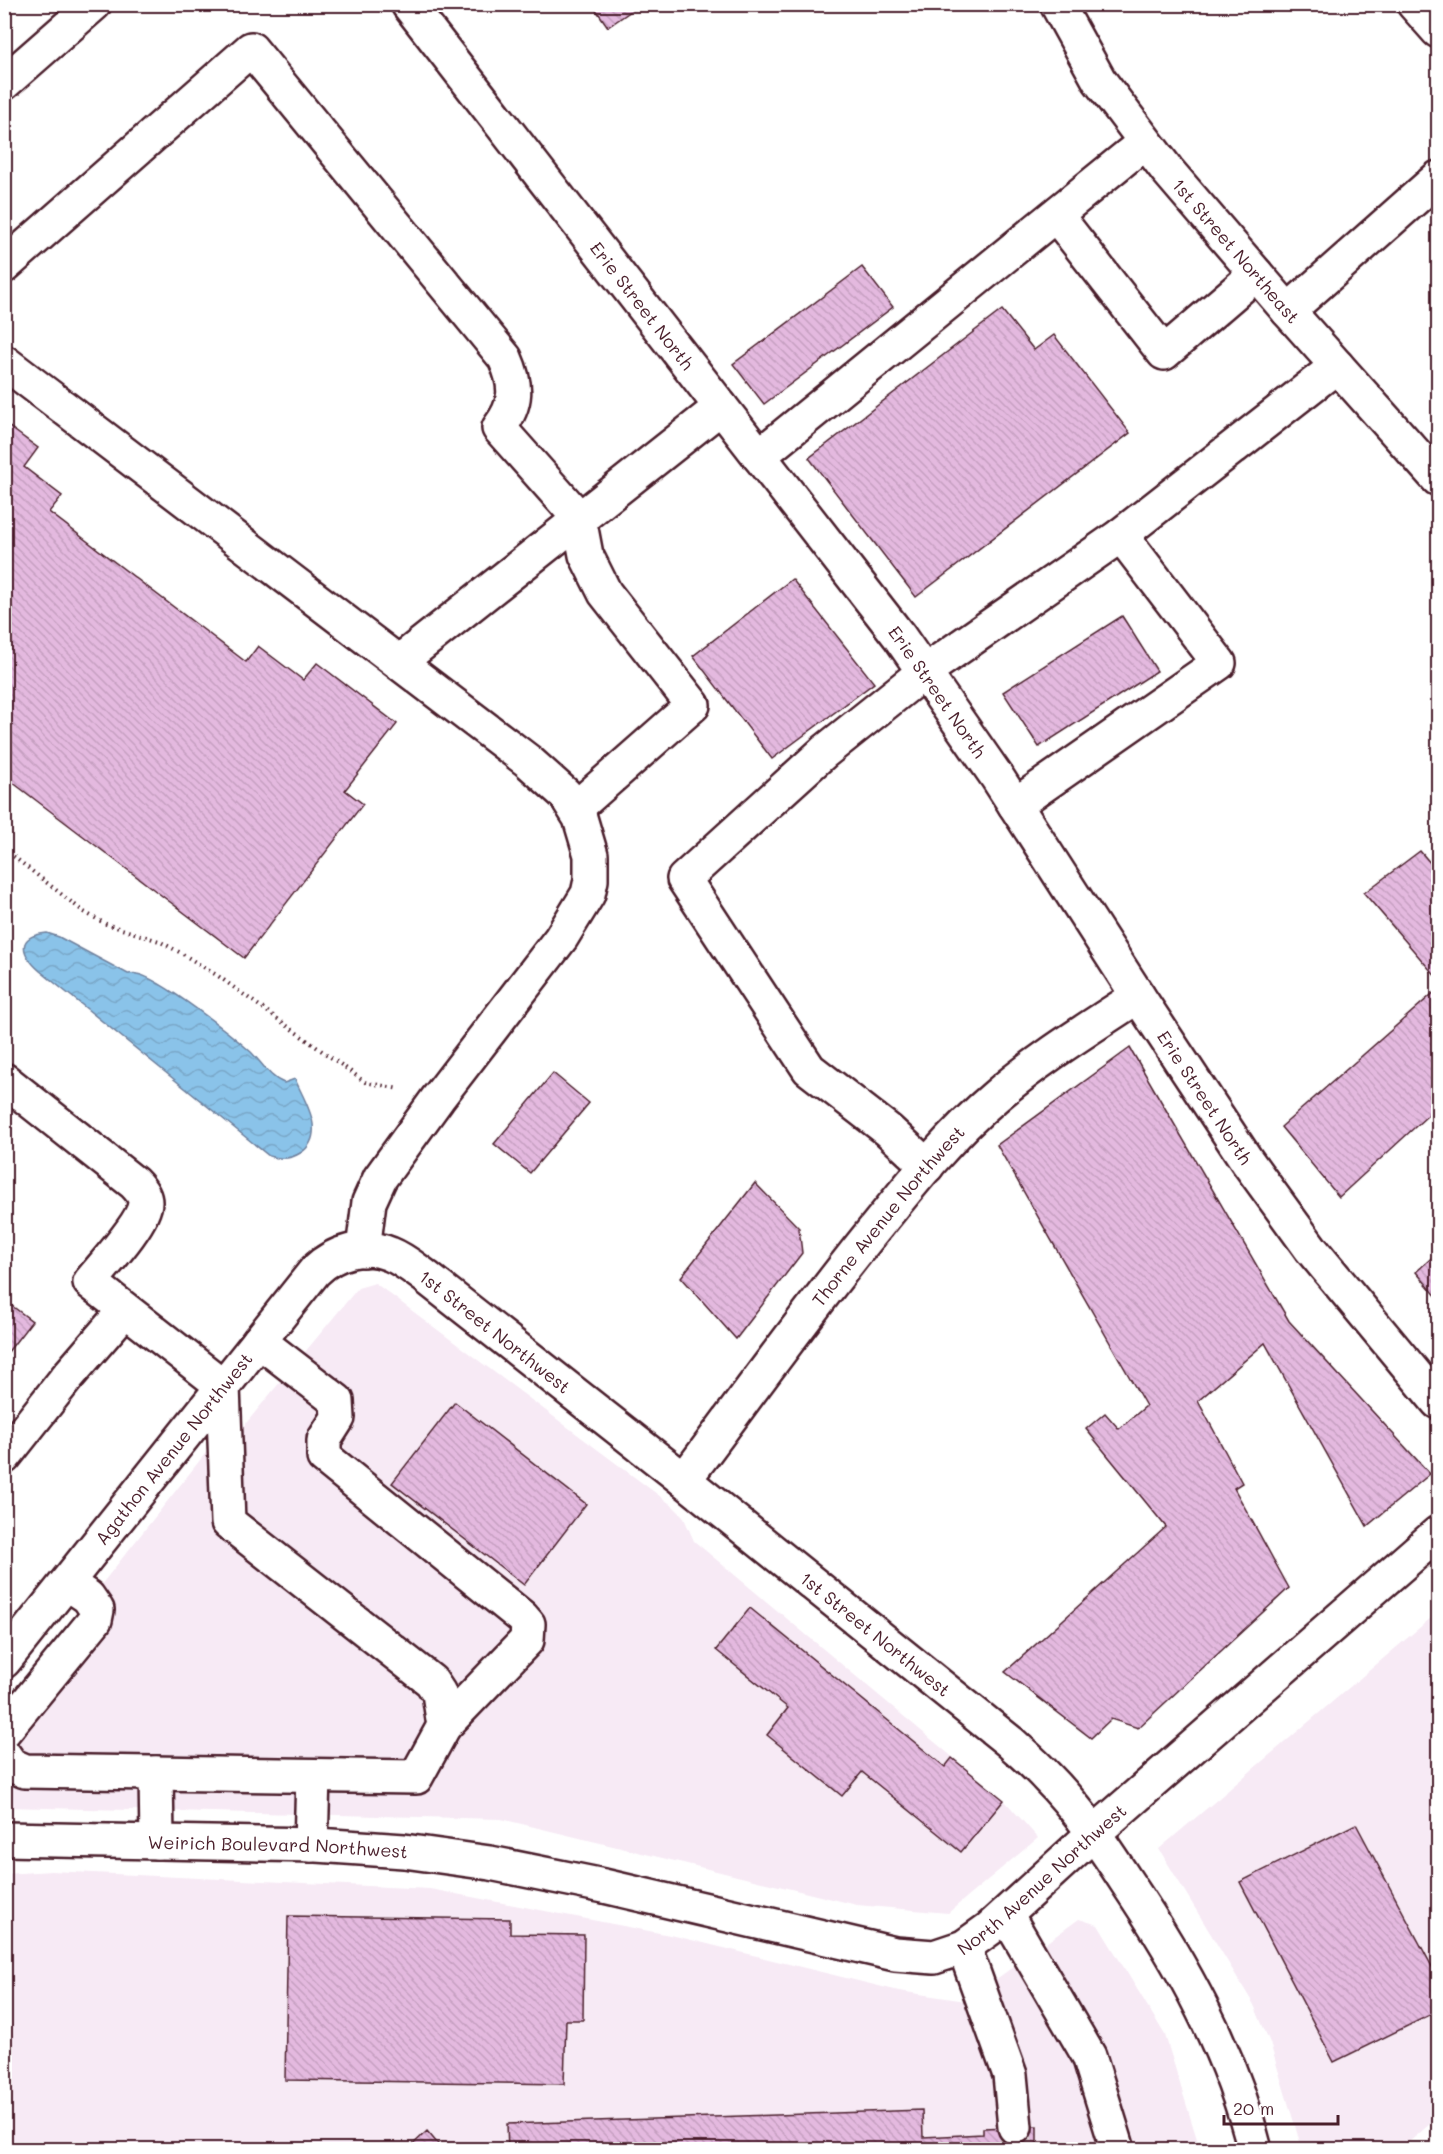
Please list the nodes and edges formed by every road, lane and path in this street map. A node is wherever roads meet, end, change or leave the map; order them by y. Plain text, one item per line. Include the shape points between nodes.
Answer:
1 (94, 4) edge
2 (408, 4) edge
3 (1057, 4) edge
4 (1414, 4) edge
5 (1438, 31) edge
6 (4, 83) edge
7 (1145, 142) junction
8 (1438, 178) edge
9 (1056, 215) junction
10 (4, 266) edge
11 (1256, 274) junction
12 (1288, 311) junction
13 (4, 362) edge
14 (1337, 366) junction
15 (721, 407) junction
16 (759, 456) junction
17 (1438, 479) edge
18 (579, 518) junction
19 (1121, 535) junction
20 (399, 662) junction
21 (924, 672) junction
22 (1015, 806) junction
23 (575, 810) junction
24 (4, 849) edge
25 (1138, 996) junction
26 (4, 1080) edge
27 (438, 1098) junction
28 (927, 1166) junction
29 (358, 1250) junction
30 (125, 1310) junction
31 (259, 1341) junction
32 (223, 1386) junction
33 (1438, 1402) edge
34 (4, 1457) edge
35 (684, 1480) junction
36 (1438, 1533) edge
37 (67, 1583) junction
38 (4, 1661) edge
39 (444, 1726) junction
40 (4, 1731) edge
41 (4, 1755) edge
42 (156, 1773) junction
43 (313, 1776) junction
44 (1094, 1833) junction
45 (4, 1839) edge
46 (157, 1842) junction
47 (311, 1845) junction
48 (551, 1875) joint
49 (1006, 1914) junction
50 (964, 1947) junction
51 (1015, 2127) tunnel mouth
52 (1118, 2150) edge
53 (1255, 2150) edge

1 - 6 street
2 - 15 street, Erie Street North
3 - 7 street, 1st Street Northeast via 1099,80
4 - 5 street
7 - 9 street
7 - 11 street, 1st Street Northeast
8 - 12 street
9 - 11 street via 1164,353
9 - 16 street
10 - 18 street via 251,49 498,348 514,376 515,387 511,408 499,428
11 - 12 street, 1st Street Northeast
12 - 14 street, 1st Street Northeast
13 - 20 street
14 - 17 street, 1st Street Northeast
14 - 19 street
15 - 16 street, Erie Street North
15 - 18 street
16 - 21 street, Erie Street North
18 - 20 street
18 - 23 street via 586,555 605,593 693,705
19 - 21 street
19 - 22 street via 1219,663
20 - 23 street via 528,761 565,794
21 - 22 street, Erie Street North
21 - 28 street via 824,752 684,879 809,1069 888,1130
22 - 25 street, Erie Street North
23 - 27 street via 591,855 588,894 561,938
24 - 27 path via 84,912 181,952 365,1082
25 - 28 street, Thorne Avenue Northwest via 996,1096
25 - 33 street, Erie Street North via 1247,1161 1311,1249
26 - 30 street via 141,1191 145,1201 137,1223 90,1282
27 - 29 street via 373,1190
28 - 35 street, Thorne Avenue Northwest via 844,1266
29 - 31 street, Agathon Avenue Northwest via 320,1266
29 - 35 street, 1st Street Northwest via 391,1254 426,1277
30 - 32 street
30 - 34 street
31 - 32 street, Agathon Avenue Northwest
31 - 39 street via 337,1401 338,1418 324,1440 324,1457 528,1624 527,1640
32 - 37 street, Agathon Avenue Northwest
32 - 39 street via 228,1522 431,1682 439,1693
35 - 44 street, 1st Street Northwest via 1010,1742 1047,1776
36 - 44 street, North Avenue Northwest
37 - 38 street, Agathon Avenue Northwest
37 - 40 street via 88,1597 97,1610 95,1620
39 - 43 street via 416,1777
41 - 42 street via 11,1765 25,1772
42 - 43 street
42 - 46 street
43 - 47 street
44 - 49 street, North Avenue Northwest
44 - 53 street, 1st Street Northwest via 1194,1990 1237,2089
45 - 46 street, Weirich Boulevard Northwest
46 - 47 street, Weirich Boulevard Northwest
47 - 48 street, Weirich Boulevard Northwest via 404,1851
48 - 50 street, North Avenue Northwest via 895,1954 934,1957
49 - 50 street, North Avenue Northwest
49 - 52 street via 1089,2056
50 - 51 street via 1010,2074

